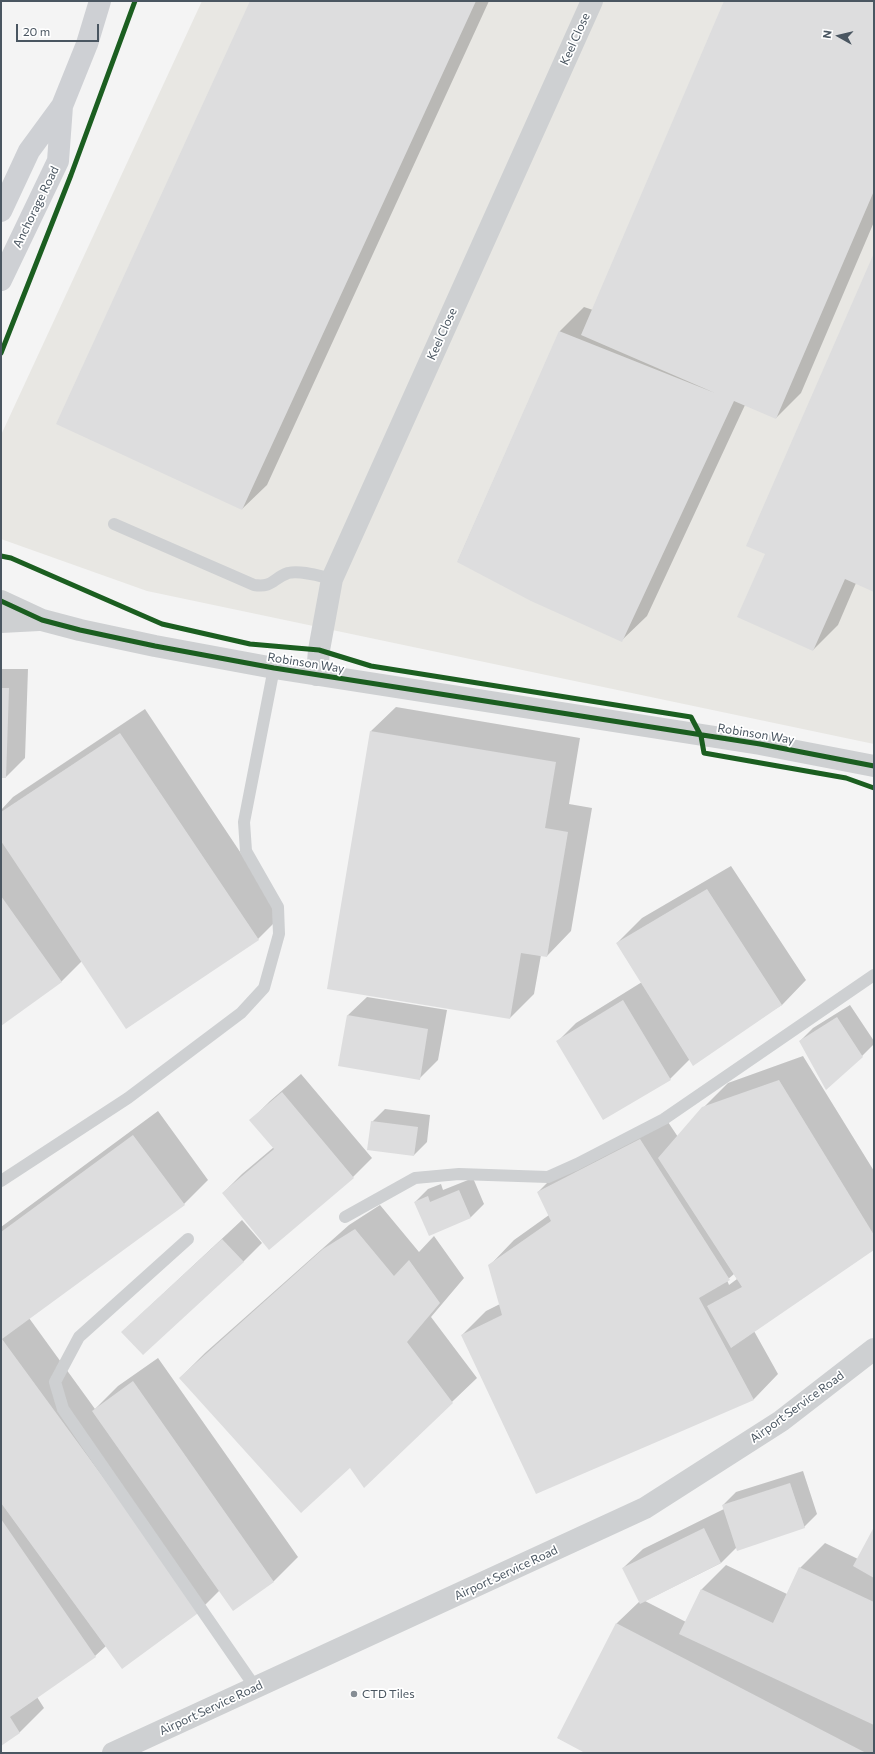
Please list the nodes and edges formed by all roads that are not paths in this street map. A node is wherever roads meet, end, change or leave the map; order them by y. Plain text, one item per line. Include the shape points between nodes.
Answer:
1 (100, 1) edge
2 (592, 1) edge
3 (62, 106) junction
4 (1, 211) edge
5 (1, 280) edge
6 (114, 524) dead end
7 (332, 579) junction
8 (1, 601) edge
9 (42, 620) junction
10 (1, 622) edge
11 (274, 668) junction
12 (317, 675) junction
13 (874, 766) edge
14 (874, 975) edge
15 (1, 1181) edge
16 (345, 1217) dead end
17 (188, 1239) dead end
18 (874, 1349) edge
19 (255, 1687) junction
20 (113, 1753) edge

1 - 3 street, Anchorage Road via 87,44
2 - 7 street, Keel Close
3 - 4 street, Anchorage Road via 29,151
3 - 5 street, Anchorage Road via 58,161
6 - 7 lane via 254,585 265,587 289,573 306,573
7 - 12 street, Keel Close
8 - 9 street, Robinson Way
9 - 10 street, Robinson Way
9 - 11 street, Robinson Way via 155,646
11 - 12 street, Robinson Way
11 - 15 lane via 244,822 246,852 278,907 279,934 264,988 241,1013 128,1098
12 - 13 street, Robinson Way via 760,744
14 - 16 lane via 664,1119 577,1164 548,1177 459,1174 415,1178
17 - 19 lane via 79,1337 55,1382 63,1409
18 - 19 street, Airport Service Road via 781,1421 645,1508
19 - 20 street, Airport Service Road

